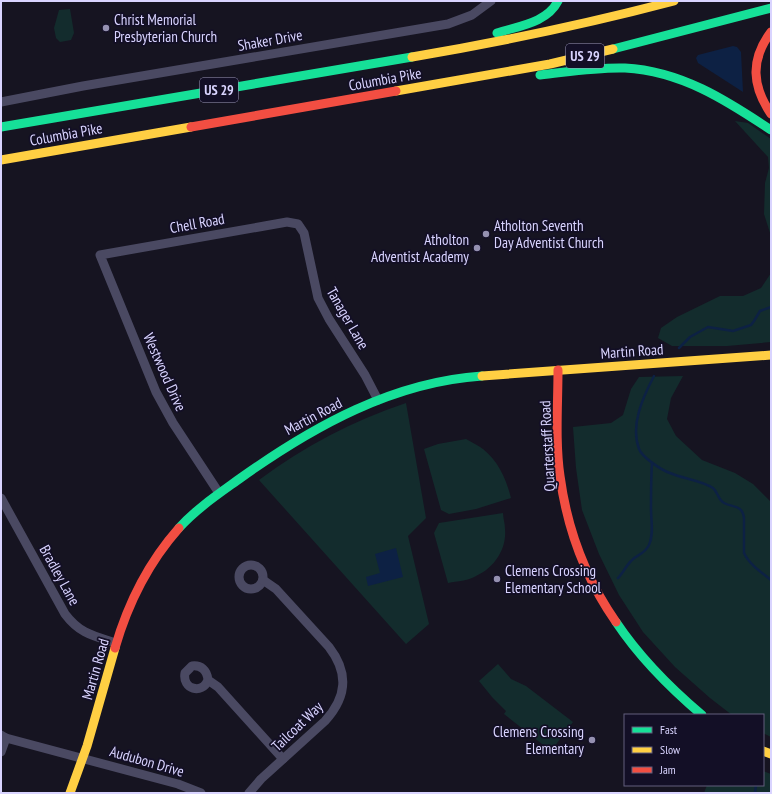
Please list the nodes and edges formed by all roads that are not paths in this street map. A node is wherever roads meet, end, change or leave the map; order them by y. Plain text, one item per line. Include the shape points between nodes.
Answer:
1 (491, 1) edge
2 (558, 1) edge
3 (674, 1) edge
4 (771, 8) edge
5 (771, 32) edge
6 (437, 52) junction
7 (397, 91) junction
8 (1, 102) edge
9 (771, 114) edge
10 (1, 127) edge
11 (771, 130) edge
12 (1, 160) edge
13 (298, 224) joint
14 (100, 254) joint
15 (771, 355) edge
16 (558, 370) junction
17 (378, 400) junction
18 (219, 493) junction
19 (1, 498) edge
20 (263, 580) dead end
21 (116, 643) junction
22 (208, 680) dead end
23 (701, 714) edge
24 (3, 737) edge
25 (1, 752) edge
26 (84, 758) junction
27 (283, 759) junction
28 (70, 793) edge
29 (201, 793) edge
30 (249, 793) edge

1 - 8 street, Shaker Drive via 472,14 448,24
2 - 6 main road via 554,10 539,19
3 - 6 main road, Columbia Pike / US 29 via 547,32
4 - 7 main road, Columbia Pike / US 29 via 558,62
5 - 9 main road via 761,46 756,69 758,90
6 - 10 main road, Columbia Pike / US 29
7 - 11 main road via 605,68 647,70 680,78 711,92
7 - 12 main road, Columbia Pike / US 29
13 - 14 street, Chell Road via 287,222
13 - 17 street, Tanager Lane via 304,233 318,298
14 - 18 street, Westwood Drive via 156,392
15 - 16 main road, Martin Road
16 - 17 main road, Martin Road via 465,377 423,385
16 - 23 main road, Quarterstaff Road via 560,476 564,502 579,552 601,599 625,638 661,679
17 - 18 main road, Martin Road via 300,438
18 - 21 main road, Martin Road via 184,523 155,559 133,596
19 - 21 street, Bradley Lane via 72,623 85,632
20 - 27 street, Tailcoat Way via 276,589 329,647 336,656 343,674 342,691 337,706 325,721
21 - 26 main road, Martin Road
22 - 27 street via 218,686
24 - 25 street
24 - 26 street, Audubon Drive
26 - 28 main road, Martin Road
26 - 29 street, Audubon Drive via 178,784
27 - 30 street, Tailcoat Way

